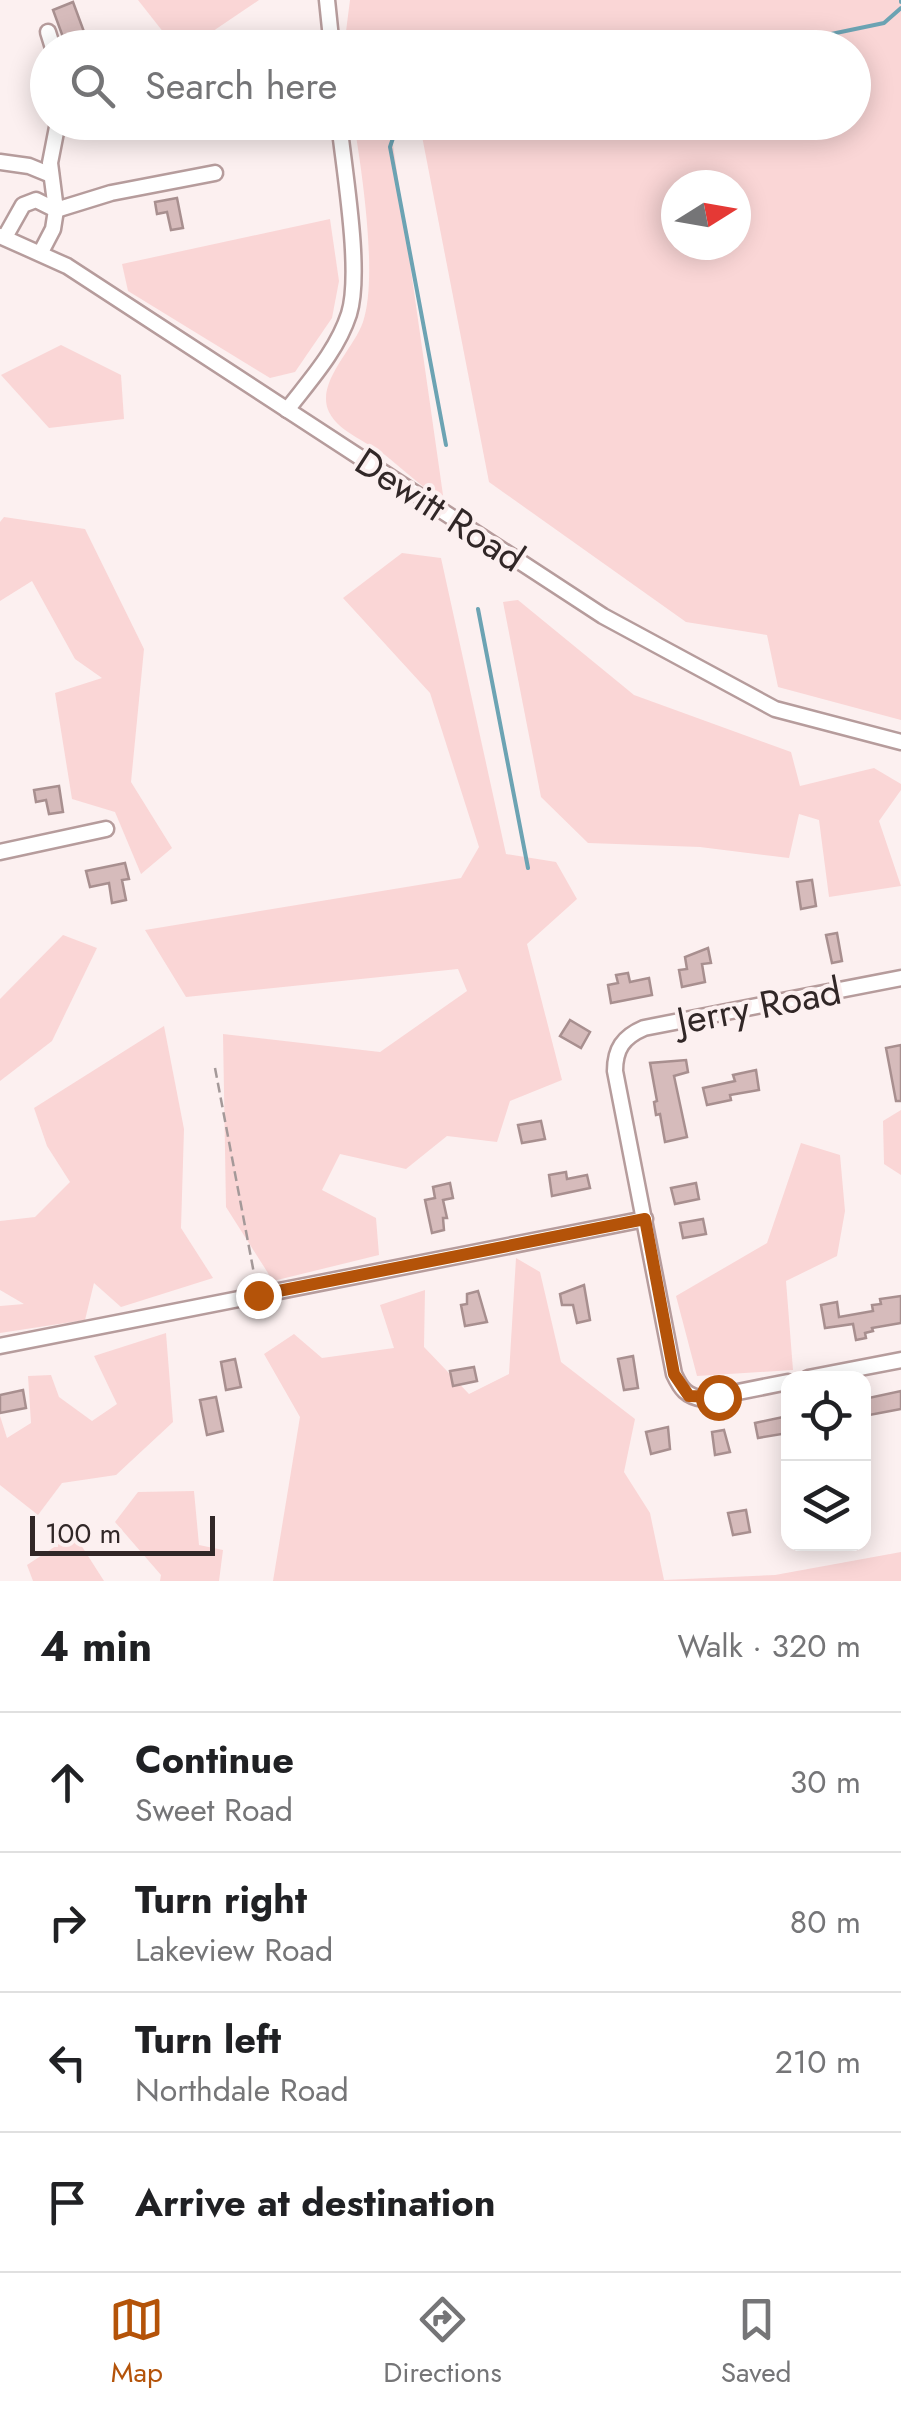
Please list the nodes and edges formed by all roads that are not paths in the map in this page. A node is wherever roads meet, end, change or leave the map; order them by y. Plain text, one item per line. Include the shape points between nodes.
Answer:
1 (327, 0) edge
2 (330, 30) edge
3 (55, 140) edge
4 (341, 140) edge
5 (0, 162) edge
6 (215, 174) dead end
7 (50, 176) junction
8 (56, 210) junction
9 (2, 237) edge
10 (42, 252) junction
11 (287, 410) junction
12 (901, 742) edge
13 (106, 830) dead end
14 (0, 852) edge
15 (901, 978) edge
16 (645, 1219) junction
17 (0, 1346) edge
18 (901, 1360) edge
19 (844, 1371) edge
20 (781, 1384) edge

1 - 2 street
3 - 7 street
4 - 11 street via 354,280 349,313 328,358
5 - 7 street
6 - 8 street
7 - 8 street
8 - 9 street via 36,200 23,205
8 - 10 street
9 - 10 street, Dewitt Road
10 - 11 street, Dewitt Road
11 - 12 street, Dewitt Road via 603,616 741,691 776,709
13 - 14 street
15 - 16 street, Jerry Road via 631,1034 615,1056 616,1071
16 - 17 street
16 - 20 street via 674,1374 689,1396
18 - 19 street

